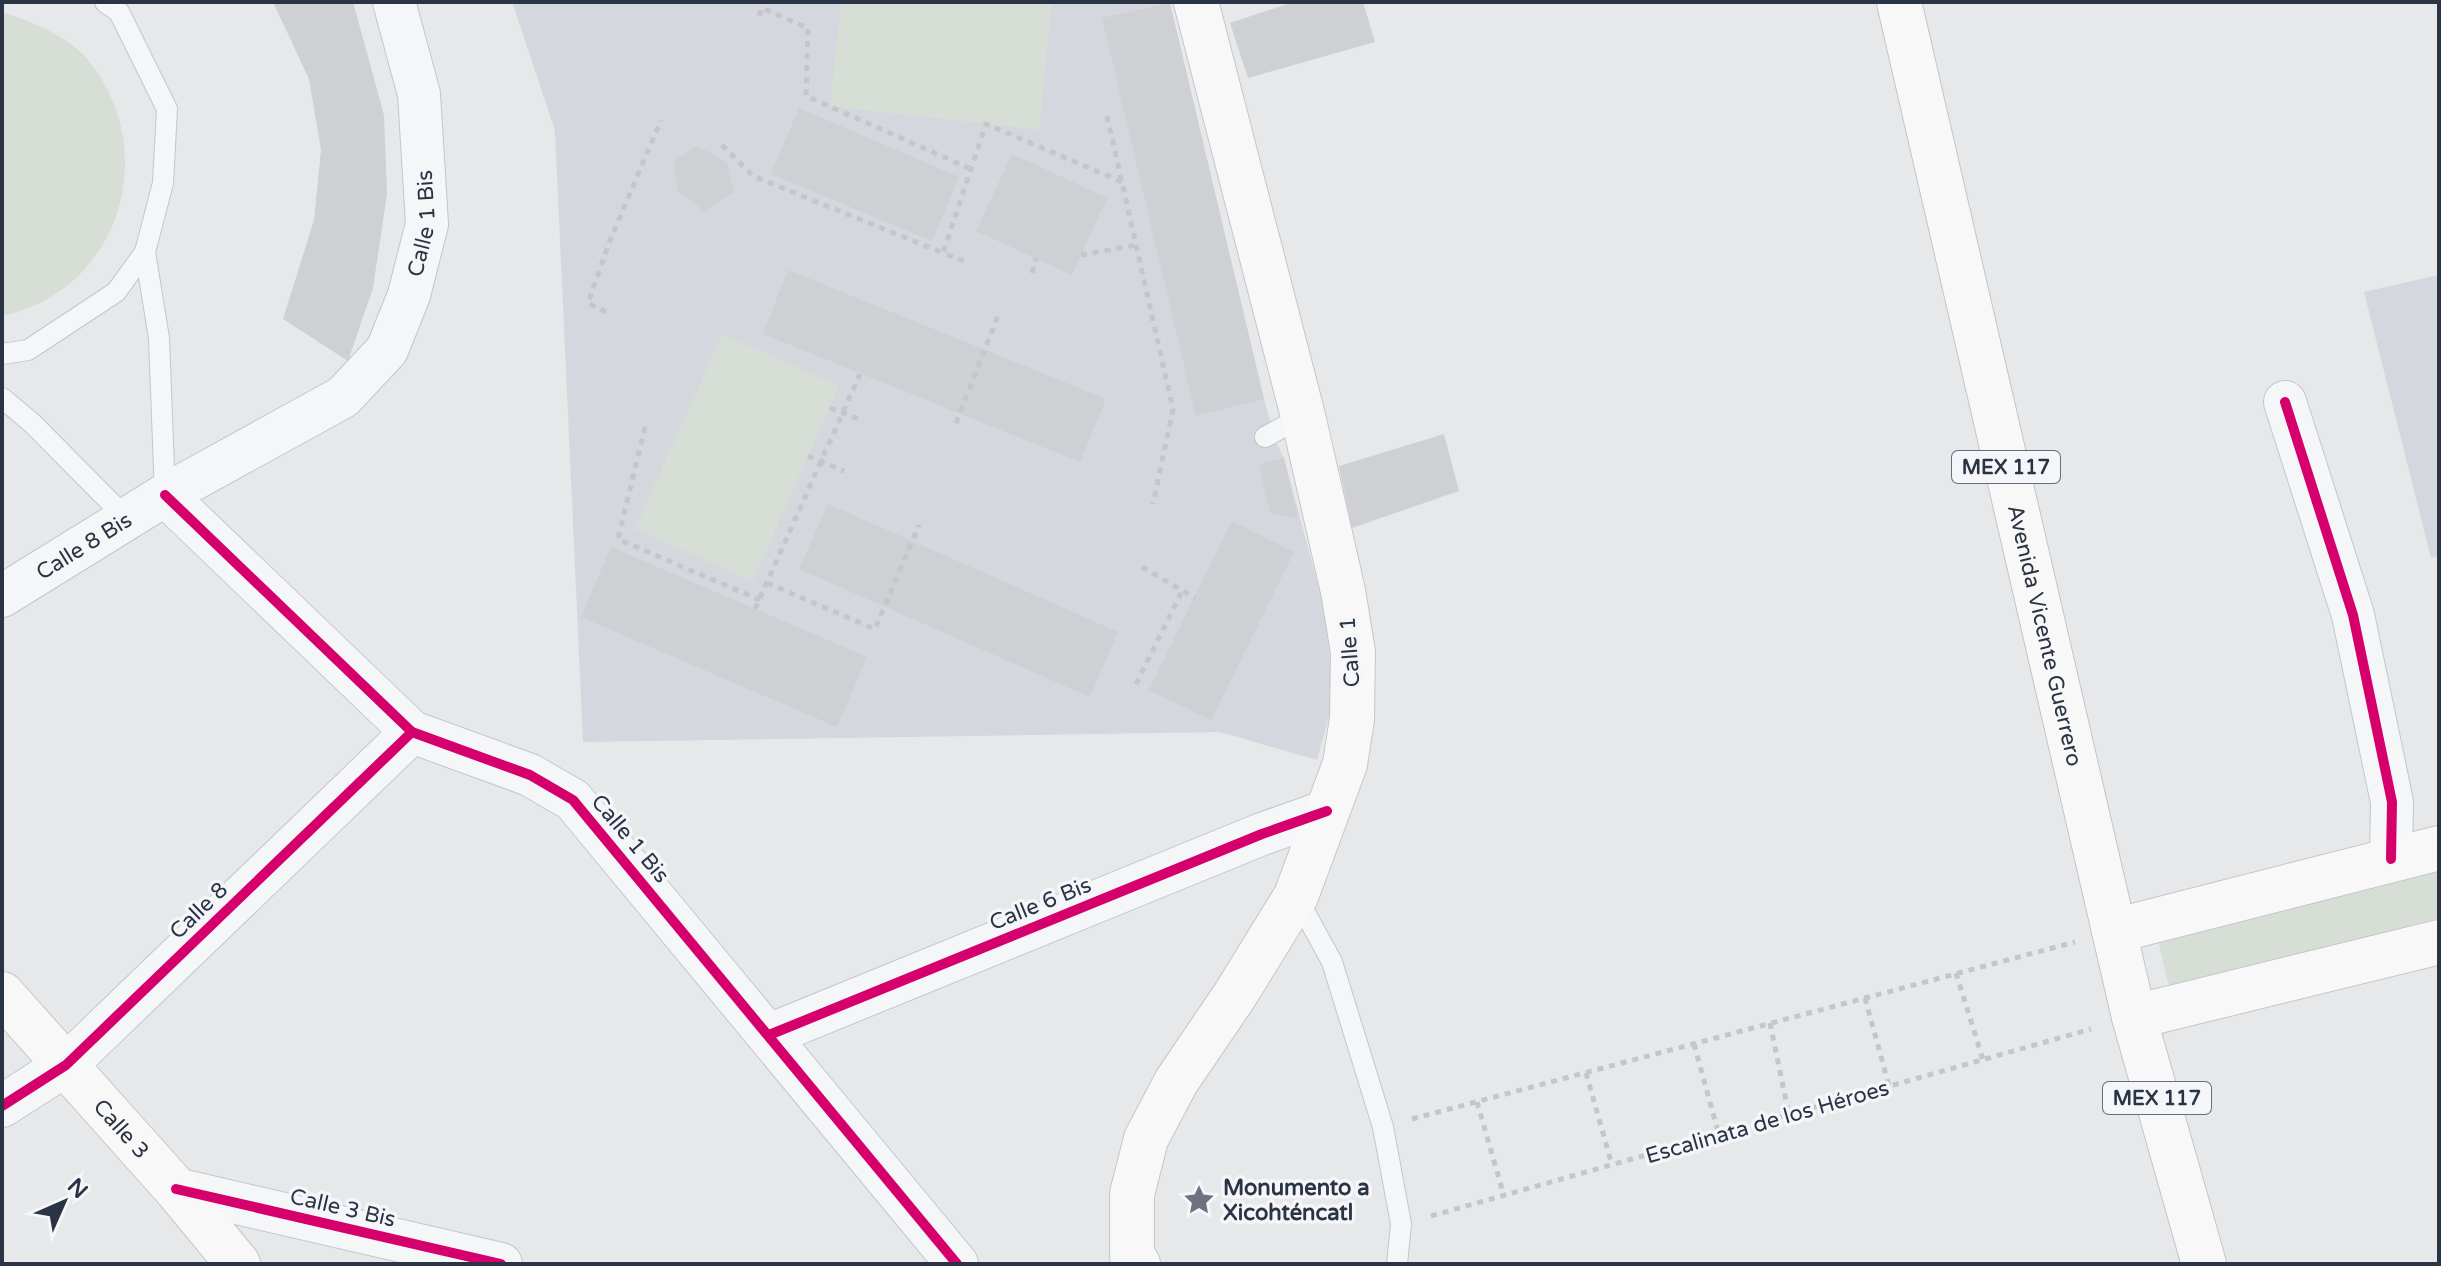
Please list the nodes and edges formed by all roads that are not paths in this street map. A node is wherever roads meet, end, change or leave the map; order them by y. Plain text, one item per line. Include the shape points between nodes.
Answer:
1 (105, 2) edge
2 (394, 2) edge
3 (1196, 2) edge
4 (1899, 2) edge
5 (145, 252) junction
6 (2, 354) edge
7 (2, 398) edge
8 (2285, 402) dead end
9 (1303, 416) junction
10 (1265, 437) dead end
11 (165, 495) junction
12 (126, 518) junction
13 (2, 596) edge
14 (412, 732) junction
15 (1327, 811) junction
16 (2439, 848) edge
17 (2391, 859) junction
18 (1296, 896) junction
19 (2114, 931) junction
20 (2439, 942) edge
21 (2, 994) edge
22 (2134, 1017) junction
23 (769, 1035) junction
24 (66, 1065) junction
25 (2, 1106) edge
26 (176, 1189) junction
27 (1132, 1261) edge
28 (238, 1264) edge
29 (501, 1264) edge
30 (957, 1264) edge
31 (1397, 1264) edge
32 (2204, 1264) edge

1 - 5 lane via 119,12 167,109 163,183
2 - 11 street, Calle 1 Bis via 419,94 427,224 409,295 387,350 343,397
3 - 9 main road, Calle 1
4 - 19 main road, Avenida Vicente Guerrero / MEX 117
5 - 6 lane via 116,292 28,350
5 - 11 lane via 159,338
7 - 12 lane
8 - 17 street via 2353,615 2392,802
9 - 10 lane
9 - 15 main road, Calle 1 via 1353,652 1345,764
11 - 12 street, Calle 8 Bis
11 - 14 street, Calle 1 Bis
12 - 13 street, Calle 8 Bis
14 - 23 street, Calle 1 Bis via 530,775 573,800
14 - 24 street, Calle 8
15 - 18 main road, Calle 1
15 - 23 street, Calle 6 Bis
16 - 17 main road
17 - 19 main road
18 - 27 main road, Calle 1 via 1176,1082 1146,1139 1132,1194
18 - 31 lane via 1332,962 1383,1127 1401,1224
19 - 22 main road, Avenida Vicente Guerrero / MEX 117
20 - 22 main road
21 - 24 main road, Calle 3
22 - 32 main road, Avenida Vicente Guerrero / MEX 117
23 - 30 street, Calle 1 Bis
24 - 25 street, Calle 8
24 - 26 main road, Calle 3
26 - 28 main road, Calle 3
26 - 29 street, Calle 3 Bis

